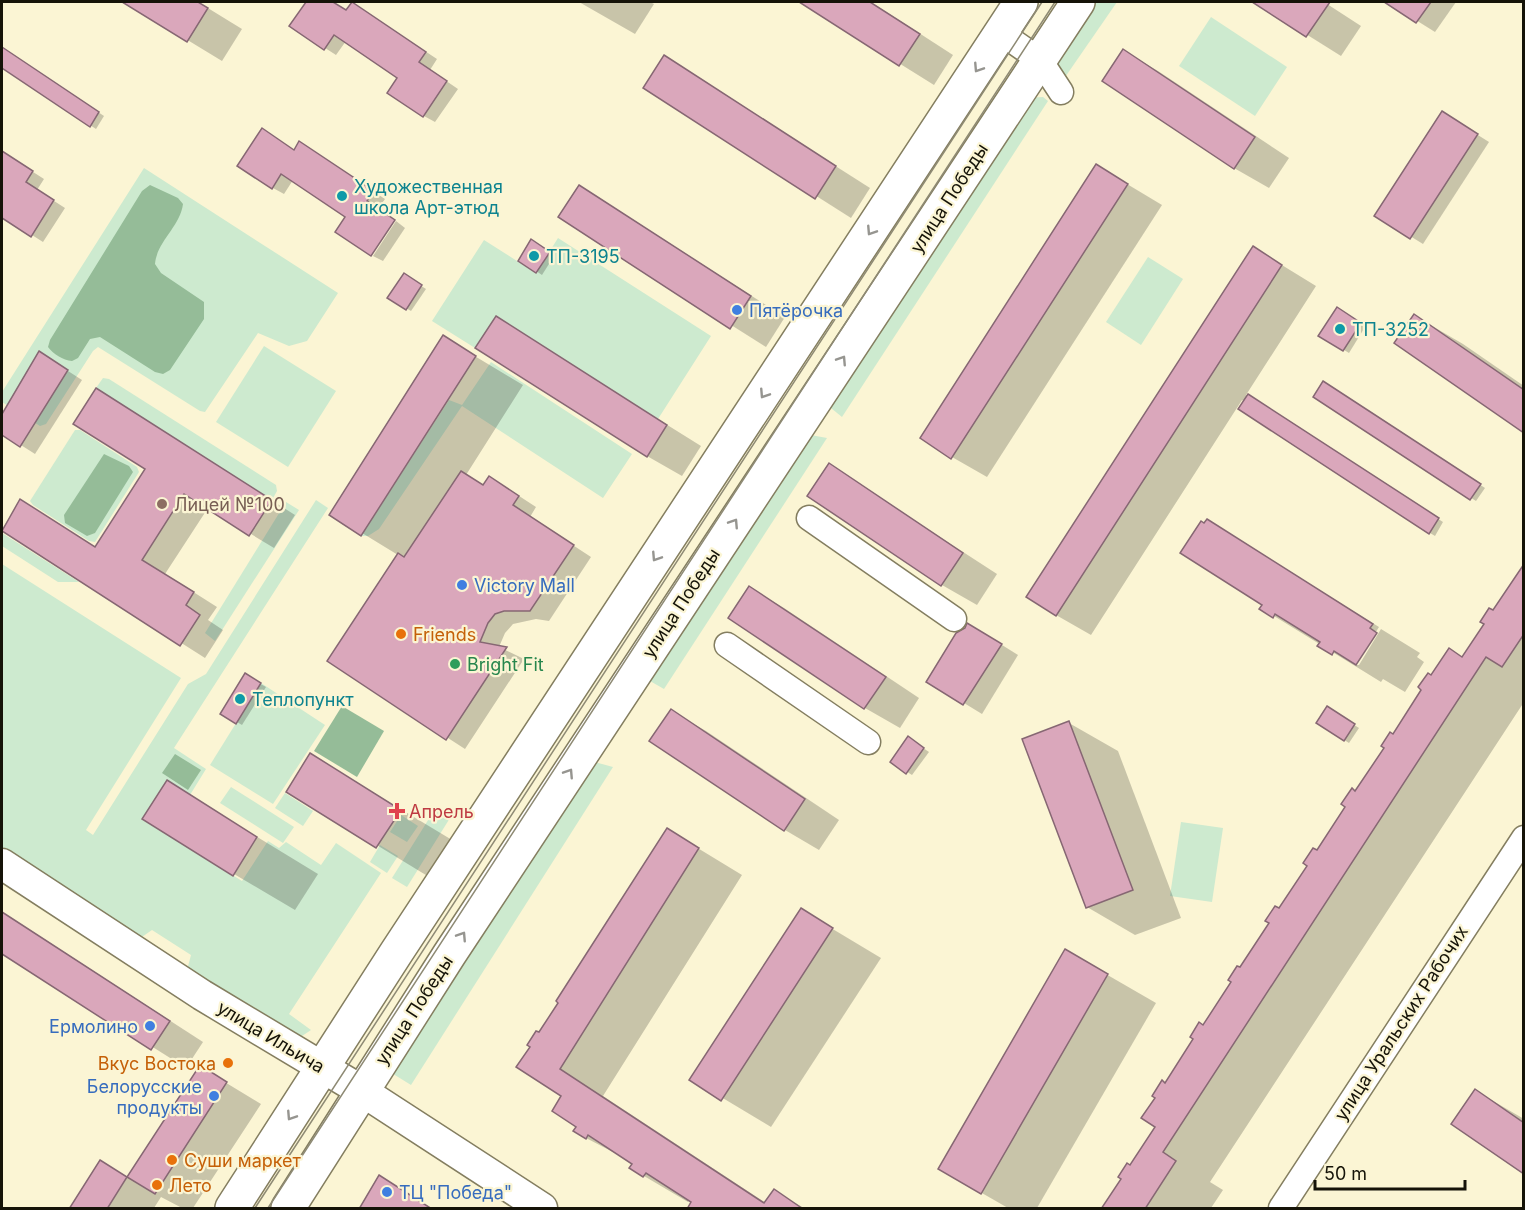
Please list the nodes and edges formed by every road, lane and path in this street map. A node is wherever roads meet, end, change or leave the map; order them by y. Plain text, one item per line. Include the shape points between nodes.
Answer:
1 (1021, 2) edge
2 (1078, 2) edge
3 (1001, 33) junction
4 (1040, 60) junction
5 (1061, 92) dead end
6 (809, 518) dead end
7 (954, 619) dead end
8 (727, 645) dead end
9 (868, 742) dead end
10 (1524, 838) edge
11 (2, 864) edge
12 (322, 1067) junction
13 (362, 1091) junction
14 (232, 1209) edge
15 (288, 1209) edge
16 (542, 1209) edge
17 (1281, 1209) edge

1 - 3 main road
2 - 4 main road, улица Победы
3 - 4 street
3 -> 12 main road
4 - 5 street
13 -> 4 main road, улица Победы
6 - 7 street
8 - 9 street
10 - 17 street, улица Уральских Рабочих
11 - 12 street, улица Ильича via 202,995
12 - 13 street, улица Ильича
12 -> 14 main road
13 - 15 main road, улица Победы
13 - 16 street, улица Ильича

